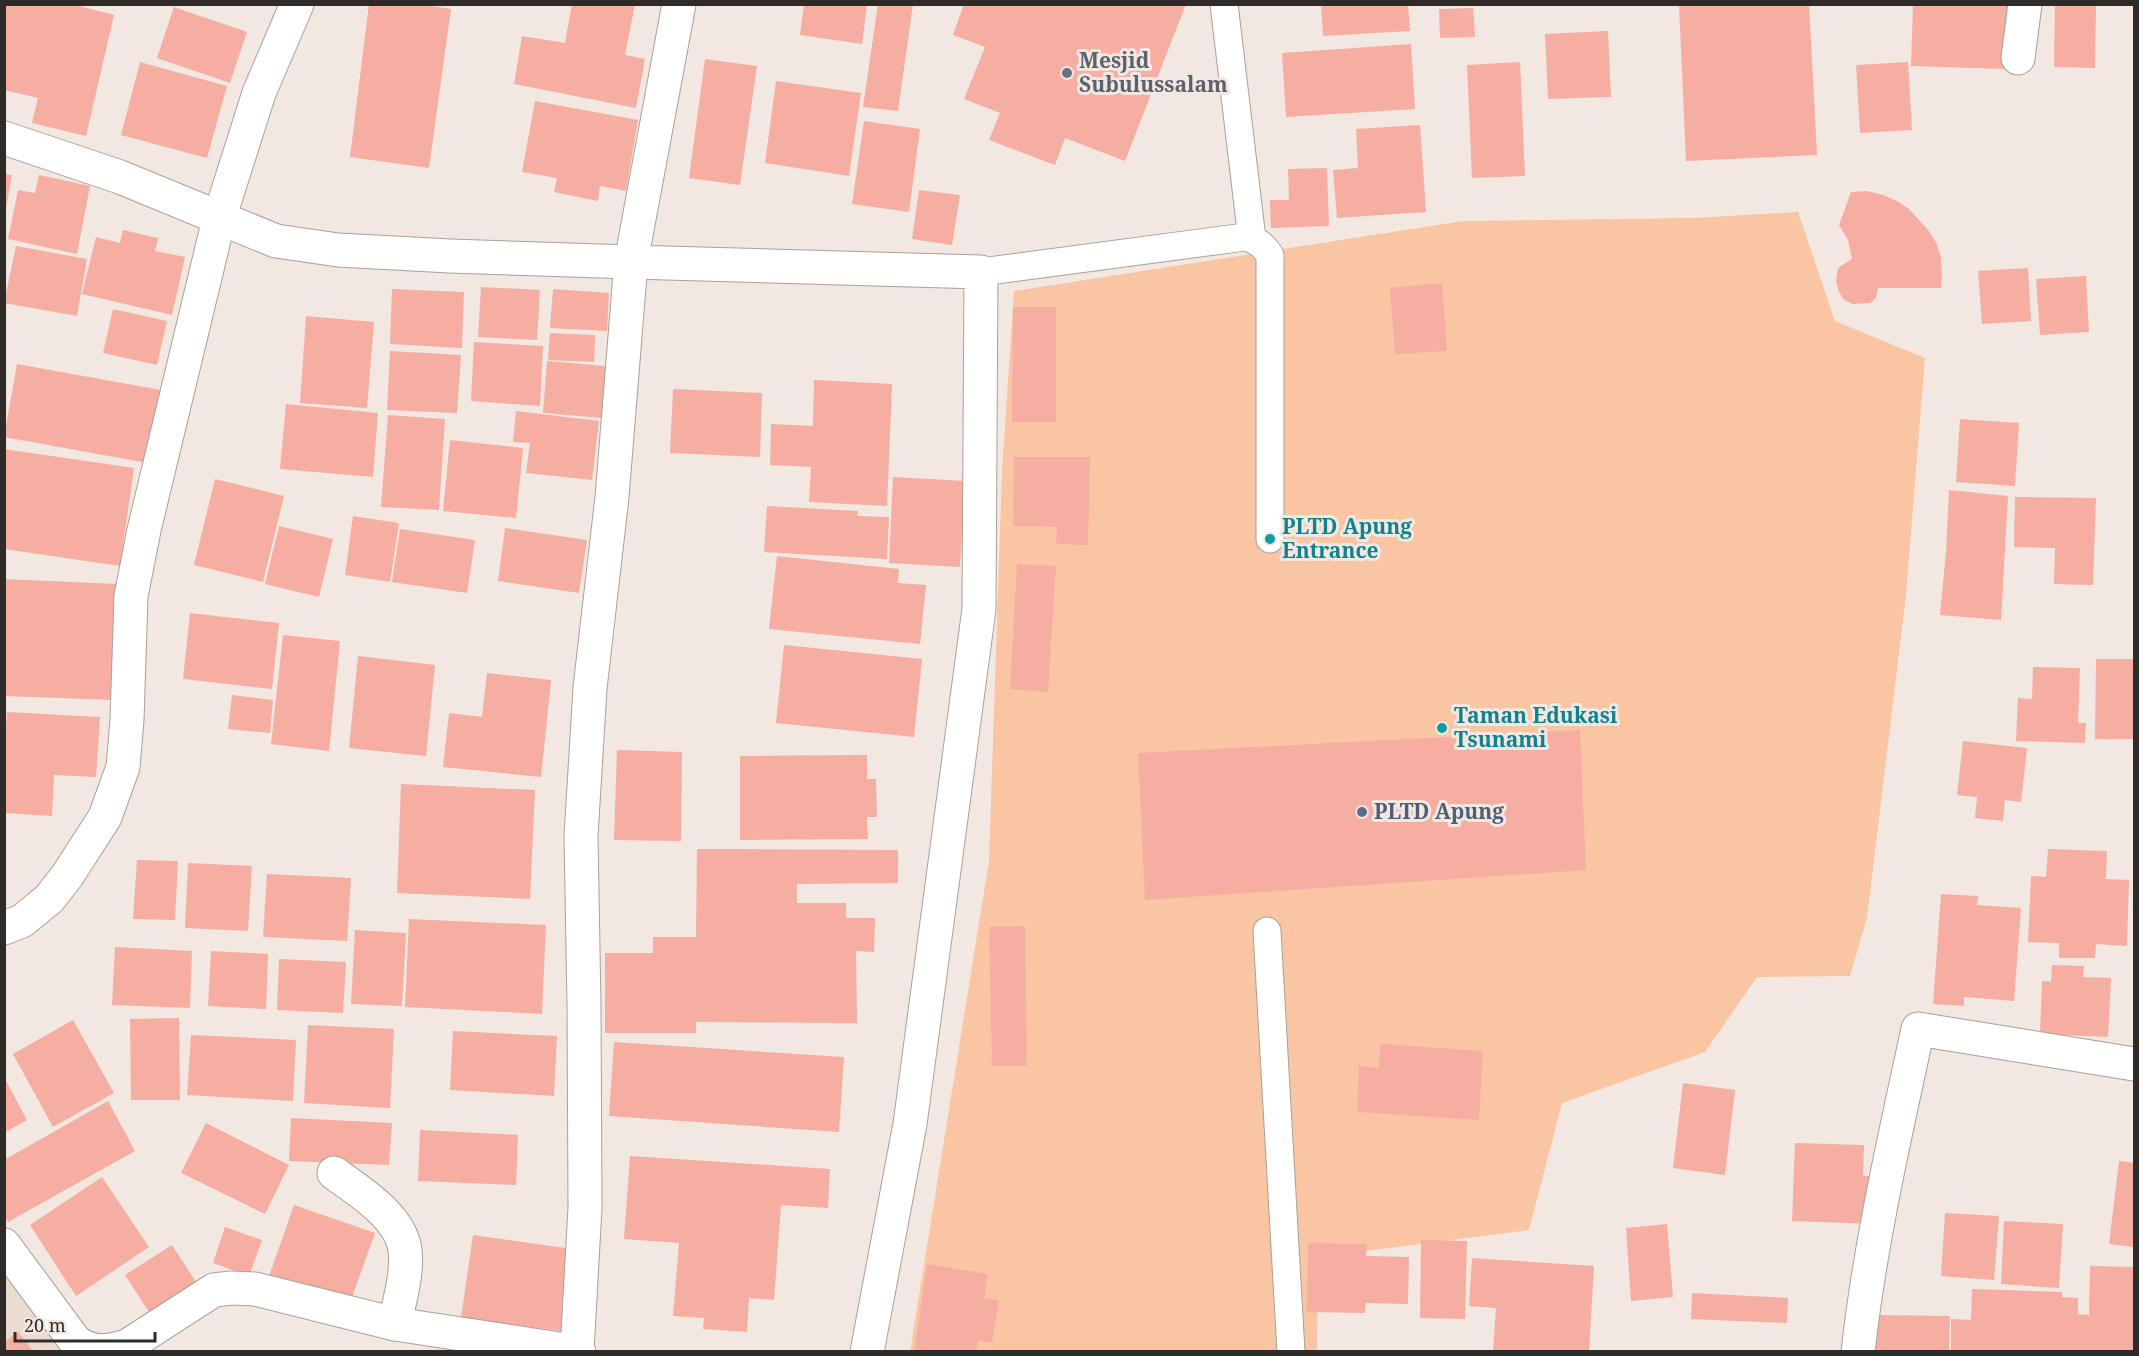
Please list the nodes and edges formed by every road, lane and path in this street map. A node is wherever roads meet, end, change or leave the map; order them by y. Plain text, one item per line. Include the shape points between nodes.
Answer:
1 (297, 4) edge
2 (680, 4) edge
3 (1224, 4) edge
4 (2025, 4) edge
5 (2018, 58) dead end
6 (4, 138) edge
7 (219, 219) junction
8 (1252, 239) junction
9 (631, 262) junction
10 (981, 272) junction
11 (1270, 539) dead end
12 (4, 928) edge
13 (1268, 932) dead end
14 (2134, 1064) edge
15 (334, 1173) dead end
16 (4, 1245) edge
17 (410, 1334) edge
18 (578, 1351) edge
19 (867, 1352) edge
20 (1291, 1352) edge
21 (1858, 1352) edge

1 - 7 street via 259,93
2 - 9 street
3 - 8 lane
4 - 5 street
6 - 7 street via 120,177
7 - 9 street via 276,241 338,250
7 - 12 street via 131,596 123,767 105,817 67,876 49,899 22,921
8 - 10 lane
8 - 11 lane via 1270,255
9 - 10 street
9 - 18 street via 612,497 590,688 581,836 585,1208
10 - 19 street via 979,609 910,1124
13 - 20 lane
14 - 21 street via 1917,1029 1869,1267
15 - 17 street via 374,1202 399,1232 405,1250
16 - 17 street via 75,1341 86,1350 111,1351 127,1346 214,1290 232,1288 255,1289
17 - 18 street

